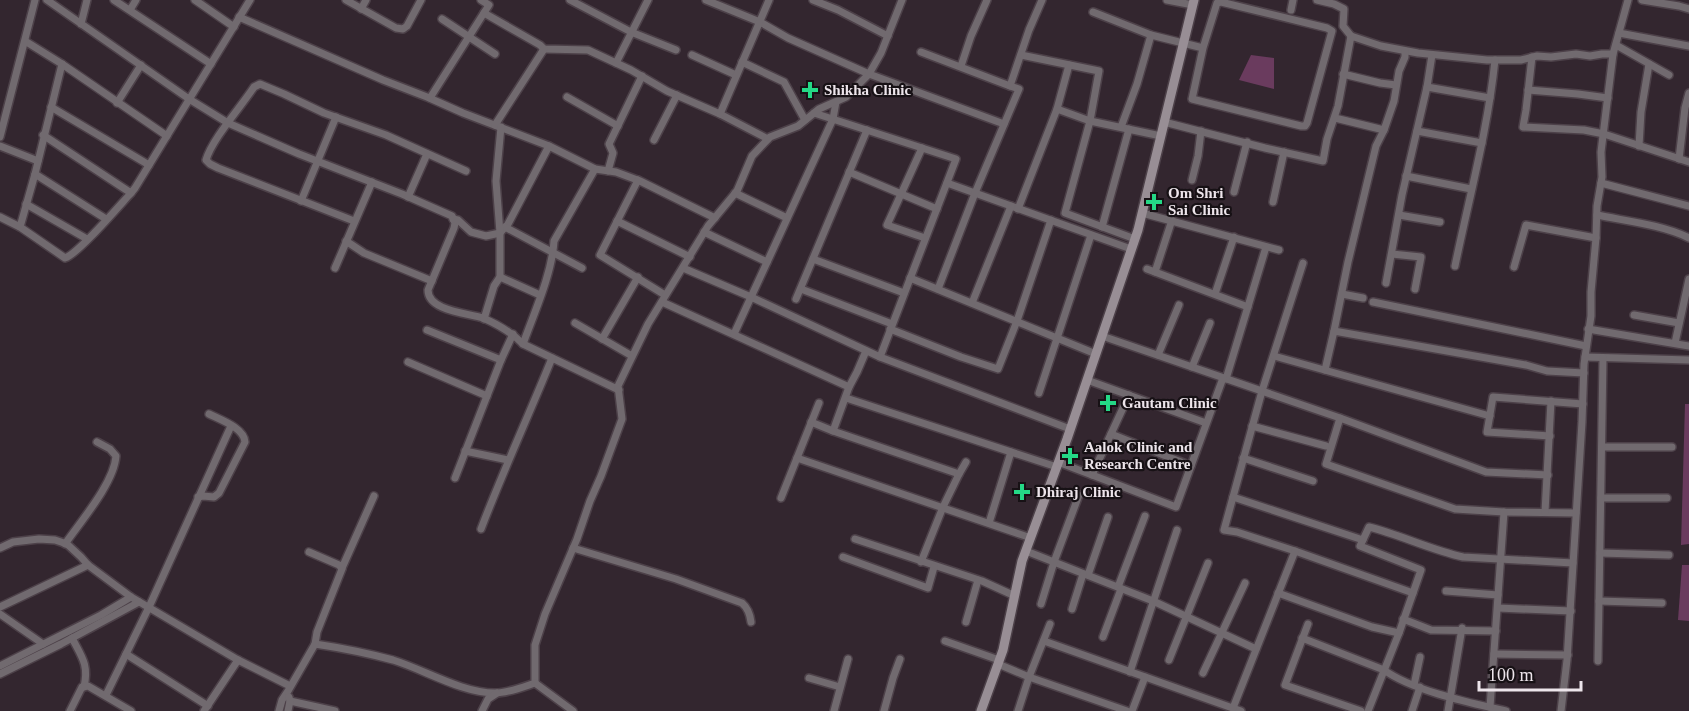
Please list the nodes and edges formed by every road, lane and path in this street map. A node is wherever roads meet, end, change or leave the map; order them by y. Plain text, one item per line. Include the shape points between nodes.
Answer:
1 (35, 0) edge
2 (47, 0) edge
3 (87, 0) edge
4 (114, 0) edge
5 (136, 0) edge
6 (195, 0) edge
7 (250, 0) edge
8 (346, 0) edge
9 (366, 0) edge
10 (421, 0) edge
11 (481, 0) edge
12 (570, 0) edge
13 (648, 0) edge
14 (706, 0) edge
15 (769, 0) edge
16 (813, 0) edge
17 (902, 0) edge
18 (987, 0) edge
19 (1042, 0) edge
20 (1167, 0) edge
21 (1293, 0) edge
22 (1317, 0) edge
23 (1628, 0) edge
24 (1642, 0) edge
25 (1194, 2) edge
26 (1335, 2) edge
27 (361, 9) junction
28 (1689, 9) edge
29 (130, 10) junction
30 (1291, 10) dead end
31 (1093, 12) dead end
32 (484, 13) junction
33 (239, 17) junction
34 (442, 20) dead end
35 (760, 22) junction
36 (81, 24) junction
37 (234, 27) junction
38 (632, 32) junction
39 (1619, 33) junction
40 (1151, 35) junction
41 (888, 36) junction
42 (1351, 36) junction
43 (469, 37) junction
44 (25, 41) junction
45 (1184, 44) junction
46 (1616, 45) junction
47 (1689, 46) edge
48 (1203, 48) junction
49 (544, 49) junction
50 (676, 50) dead end
51 (1404, 51) junction
52 (921, 52) dead end
53 (495, 54) dead end
54 (1613, 54) junction
55 (692, 55) dead end
56 (1022, 55) junction
57 (1432, 55) junction
58 (1532, 57) junction
59 (1495, 60) junction
60 (742, 62) junction
61 (616, 63) junction
62 (62, 64) junction
63 (211, 64) junction
64 (1649, 64) junction
65 (141, 65) junction
66 (1069, 65) junction
67 (960, 66) junction
68 (869, 74) junction
69 (1343, 74) junction
70 (736, 75) junction
71 (1669, 75) dead end
72 (642, 76) junction
73 (1396, 85) junction
74 (1010, 86) junction
75 (1427, 87) junction
76 (1528, 90) junction
77 (1689, 93) edge
78 (677, 95) junction
79 (0, 97) edge
80 (567, 97) dead end
81 (430, 98) junction
82 (1490, 98) junction
83 (1608, 98) junction
84 (189, 99) junction
85 (9, 100) junction
86 (836, 102) junction
87 (117, 103) junction
88 (51, 107) junction
89 (1057, 109) junction
90 (814, 113) junction
91 (720, 114) junction
92 (336, 117) junction
93 (1335, 118) junction
94 (833, 119) junction
95 (805, 120) junction
96 (1090, 121) junction
97 (1164, 122) junction
98 (228, 123) junction
99 (1004, 124) junction
100 (498, 126) junction
101 (618, 126) junction
102 (1125, 128) junction
103 (867, 130) junction
104 (1384, 130) junction
105 (1201, 131) junction
106 (1417, 131) junction
107 (1604, 134) junction
108 (44, 135) junction
109 (167, 136) junction
110 (1161, 136) junction
111 (0, 137) edge
112 (768, 139) junction
113 (654, 140) dead end
114 (1247, 142) junction
115 (1482, 143) junction
116 (0, 146) edge
117 (549, 146) junction
118 (1639, 146) junction
119 (922, 148) junction
120 (1284, 152) junction
121 (428, 154) junction
122 (1679, 159) junction
123 (38, 160) junction
124 (319, 161) junction
125 (1689, 162) edge
126 (149, 165) junction
127 (595, 169) junction
128 (466, 171) dead end
129 (608, 171) junction
130 (849, 172) junction
131 (35, 174) junction
132 (1406, 176) junction
133 (638, 180) junction
134 (1192, 180) dead end
135 (372, 182) junction
136 (946, 183) junction
137 (1601, 183) junction
138 (1471, 189) junction
139 (1234, 192) dead end
140 (131, 193) junction
141 (735, 193) junction
142 (975, 193) junction
143 (901, 195) junction
144 (408, 197) junction
145 (301, 201) junction
146 (1273, 202) dead end
147 (26, 204) junction
148 (1689, 206) edge
149 (1015, 207) junction
150 (937, 209) junction
151 (1142, 213) junction
152 (1597, 214) junction
153 (1399, 215) junction
154 (0, 217) edge
155 (715, 218) junction
156 (787, 218) junction
157 (106, 219) junction
158 (453, 219) junction
159 (1051, 220) junction
160 (1172, 220) junction
161 (617, 221) junction
162 (354, 222) junction
163 (1440, 222) dead end
164 (20, 227) junction
165 (1102, 227) junction
166 (503, 230) junction
167 (704, 232) junction
168 (1091, 235) junction
169 (1234, 237) junction
170 (925, 238) junction
171 (1596, 238) junction
172 (1689, 238) edge
173 (87, 239) junction
174 (1135, 239) junction
175 (346, 241) junction
176 (1266, 247) junction
177 (1131, 249) junction
178 (1279, 250) dead end
179 (553, 253) junction
180 (1392, 254) junction
181 (690, 258) junction
182 (813, 259) junction
183 (767, 262) junction
184 (1303, 263) dead end
185 (1455, 266) dead end
186 (1514, 267) dead end
187 (334, 268) dead end
188 (582, 268) dead end
189 (682, 268) junction
190 (1147, 269) dead end
191 (1155, 272) junction
192 (500, 277) junction
193 (638, 277) junction
194 (910, 278) junction
195 (1689, 279) edge
196 (432, 281) junction
197 (1386, 283) dead end
198 (801, 289) junction
199 (938, 289) junction
200 (1415, 289) dead end
201 (904, 293) junction
202 (1215, 294) junction
203 (1342, 294) junction
204 (540, 295) junction
205 (751, 297) junction
206 (664, 298) junction
207 (1363, 298) dead end
208 (796, 299) dead end
209 (1373, 302) dead end
210 (972, 303) junction
211 (1179, 305) dead end
212 (1248, 307) junction
213 (1634, 315) dead end
214 (484, 319) junction
215 (1017, 321) junction
216 (575, 323) dead end
217 (1210, 323) dead end
218 (1678, 323) junction
219 (891, 327) junction
220 (1588, 329) junction
221 (428, 330) dead end
222 (1334, 331) junction
223 (513, 334) junction
224 (734, 334) junction
225 (1102, 336) junction
226 (603, 339) junction
227 (1057, 339) junction
228 (1675, 343) junction
229 (523, 344) junction
230 (1586, 346) junction
231 (1689, 346) edge
232 (866, 351) junction
233 (1096, 354) junction
234 (1158, 355) junction
235 (632, 356) junction
236 (1274, 356) junction
237 (880, 357) junction
238 (1585, 357) junction
239 (552, 358) junction
240 (1603, 358) junction
241 (501, 360) junction
242 (1689, 360) edge
243 (408, 362) dead end
244 (1192, 367) junction
245 (1324, 370) junction
246 (1584, 373) junction
247 (1225, 378) junction
248 (1087, 380) junction
249 (849, 387) junction
250 (619, 390) junction
251 (1262, 391) junction
252 (1039, 393) dead end
253 (1129, 395) junction
254 (487, 396) junction
255 (846, 398) junction
256 (1551, 401) junction
257 (819, 403) dead end
258 (1583, 404) junction
259 (209, 414) dead end
260 (1490, 416) junction
261 (1340, 418) junction
262 (811, 422) junction
263 (1206, 423) junction
264 (231, 426) junction
265 (1252, 426) junction
266 (1070, 429) junction
267 (833, 431) junction
268 (1112, 434) junction
269 (1550, 436) junction
270 (97, 442) dead end
271 (1326, 446) dead end
272 (1602, 447) junction
273 (1672, 447) dead end
274 (465, 451) junction
275 (1011, 452) junction
276 (797, 458) junction
277 (1243, 458) junction
278 (508, 460) junction
279 (966, 462) dead end
280 (1058, 465) junction
281 (1191, 466) junction
282 (959, 474) junction
283 (1092, 475) junction
284 (1548, 475) junction
285 (455, 478) dead end
286 (1313, 481) dead end
287 (1080, 495) dead end
288 (374, 496) dead end
289 (198, 497) junction
290 (1233, 497) junction
291 (781, 498) dead end
292 (1601, 498) junction
293 (1667, 498) dead end
294 (943, 507) junction
295 (1504, 512) junction
296 (1545, 512) junction
297 (1576, 513) junction
298 (1145, 516) dead end
299 (1107, 517) dead end
300 (988, 523) junction
301 (481, 529) dead end
302 (1178, 530) dead end
303 (1031, 538) junction
304 (855, 539) dead end
305 (1363, 540) junction
306 (65, 544) junction
307 (0, 548) edge
308 (573, 548) junction
309 (1026, 551) junction
310 (1295, 551) junction
311 (309, 552) dead end
312 (1600, 553) junction
313 (1669, 555) dead end
314 (843, 557) dead end
315 (1501, 560) junction
316 (921, 562) junction
317 (1054, 562) junction
318 (1208, 563) dead end
319 (1574, 563) junction
320 (88, 566) junction
321 (934, 567) junction
322 (342, 568) junction
323 (1085, 575) junction
324 (978, 580) junction
325 (1245, 584) dead end
326 (1119, 588) junction
327 (1446, 591) dead end
328 (1278, 592) junction
329 (1413, 593) junction
330 (1498, 595) junction
331 (1015, 596) junction
332 (131, 597) junction
333 (1153, 601) junction
334 (1599, 601) junction
335 (139, 602) junction
336 (1662, 603) dead end
337 (1041, 604) dead end
338 (0, 607) edge
339 (149, 608) junction
340 (1498, 608) junction
341 (1071, 609) dead end
342 (1571, 611) junction
343 (0, 614) edge
344 (1186, 616) junction
345 (1403, 619) junction
346 (751, 622) dead end
347 (966, 622) dead end
348 (1050, 624) dead end
349 (1308, 624) dead end
350 (1461, 629) junction
351 (1496, 631) junction
352 (1222, 632) junction
353 (1399, 633) junction
354 (1103, 637) dead end
355 (72, 638) junction
356 (1302, 638) junction
357 (945, 641) dead end
358 (1044, 641) junction
359 (43, 644) junction
360 (315, 644) junction
361 (1256, 649) junction
362 (126, 654) junction
363 (1494, 654) junction
364 (1568, 655) junction
365 (1420, 657) dead end
366 (848, 659) dead end
367 (900, 659) dead end
368 (238, 660) junction
369 (1169, 660) dead end
370 (1598, 661) dead end
371 (998, 662) junction
372 (0, 666) edge
373 (1384, 670) junction
374 (1130, 672) junction
375 (1203, 672) dead end
376 (0, 674) edge
377 (1029, 677) junction
378 (1145, 677) junction
379 (808, 678) dead end
380 (535, 682) junction
381 (1417, 686) junction
382 (84, 687) junction
383 (840, 687) junction
384 (289, 689) junction
385 (497, 693) junction
386 (106, 695) junction
387 (1452, 697) junction
388 (290, 701) junction
389 (206, 708) edge
390 (1233, 708) junction
391 (1493, 709) edge
392 (70, 711) edge
393 (131, 711) edge
394 (279, 711) edge
395 (288, 711) edge
396 (335, 711) edge
397 (482, 711) edge
398 (573, 711) edge
399 (834, 711) edge
400 (884, 711) edge
401 (981, 711) edge
402 (1018, 711) edge
403 (1127, 711) edge
404 (1132, 711) edge
405 (1241, 711) edge
406 (1360, 711) edge
407 (1368, 711) edge
408 (1412, 711) edge
409 (1448, 711) edge
410 (1506, 711) edge
411 (1561, 711) edge

1 - 44 street
2 - 36 street
3 - 36 street
4 - 29 street
5 - 29 street
6 - 37 street
7 - 33 street
8 - 27 street
9 - 27 street
10 - 27 street via 403,29
11 - 32 street via 489,5
12 - 38 street
13 - 38 street
14 - 35 street
15 - 35 street
16 - 41 street
17 - 41 street
18 - 67 street
19 - 56 street
20 - 25 street
21 - 30 street
22 - 26 street
23 - 39 street
24 - 28 street
25 - 45 street
26 - 42 street via 1344,9 1343,26
29 - 63 street
31 - 40 street
32 - 43 street
32 - 49 street
33 - 37 street
33 - 81 street
34 - 43 street
35 - 60 street
35 - 68 street
36 - 65 street
37 - 63 street
38 - 50 street
38 - 61 street
39 - 46 street
39 - 47 street
40 - 45 street
40 - 102 street
41 - 68 street
42 - 51 street
42 - 69 street
43 - 53 street
43 - 81 street
44 - 62 street
44 - 85 street
45 - 48 street
45 - 97 street
46 - 54 street
46 - 64 street
48 - 48 street via 1192,99 1305,126 1332,30 1221,2 1217,3
49 - 61 street via 588,50
49 - 100 street
51 - 57 street
51 - 73 street
52 - 67 street
54 - 58 street
54 - 83 street
55 - 70 street
56 - 66 street
56 - 74 street
57 - 59 street
57 - 75 street
58 - 59 street
58 - 76 street
59 - 82 street
60 - 70 street
60 - 95 street via 784,82
61 - 72 street
62 - 87 street
62 - 88 street
63 - 84 street
64 - 71 street
64 - 118 street
65 - 84 street
65 - 87 street
66 - 89 street
66 - 96 street via 1099,71
67 - 74 street
68 - 86 street via 846,98
68 - 99 street
69 - 73 street
69 - 93 street
70 - 91 street
72 - 78 street
72 - 101 street
73 - 104 street
74 - 99 street via 1019,89
75 - 82 street
75 - 106 street
76 - 83 street
76 - 107 street via 1523,128
77 - 122 street
78 - 91 street
78 - 113 street
79 - 85 street
80 - 101 street
81 - 100 street
82 - 115 street
83 - 107 street
84 - 98 street
84 - 109 street
85 - 111 street
86 - 90 street
86 - 94 street
87 - 109 street
88 - 108 street
88 - 126 street
89 - 96 street
89 - 149 street
90 - 94 street
90 - 95 street
91 - 112 street
92 - 98 street via 260,84
92 - 121 street
92 - 124 street
93 - 104 street
93 - 120 street via 1323,161
94 - 103 street
94 - 156 street
95 - 112 street
96 - 102 street
96 - 165 street via 1065,213
97 - 105 street
97 - 110 street
98 - 124 street
98 - 145 street via 206,160
99 - 142 street
100 - 117 street
100 - 166 street via 496,181
101 - 129 street via 609,144 614,153
102 - 110 street
102 - 165 street
103 - 119 street
103 - 130 street
104 - 203 street via 1376,146
105 - 114 street
105 - 134 street
106 - 115 street
106 - 132 street
107 - 118 street
107 - 137 street
108 - 123 street
108 - 140 street
109 - 126 street
110 - 151 street
112 - 141 street via 752,156
114 - 120 street
114 - 139 street
115 - 138 street
116 - 123 street
117 - 127 street
117 - 166 street
118 - 122 street
119 - 136 street via 956,159
119 - 143 street
120 - 146 street
121 - 128 street
121 - 144 street
122 - 125 street
123 - 131 street
124 - 135 street
124 - 145 street
126 - 140 street
127 - 129 street
127 - 179 street via 554,242
129 - 133 street
130 - 143 street
130 - 182 street
131 - 147 street
131 - 157 street
132 - 138 street
132 - 153 street
133 - 155 street
133 - 161 street
135 - 144 street
135 - 162 street
136 - 142 street
136 - 150 street
137 - 148 street
137 - 152 street
138 - 185 street
140 - 157 street
141 - 155 street
141 - 156 street
142 - 149 street
142 - 199 street
143 - 150 street
143 - 170 street via 887,225
144 - 158 street
145 - 162 street
147 - 164 street
147 - 173 street
149 - 159 street
149 - 210 street
150 - 170 street
151 - 160 street
151 - 174 street
152 - 171 street
152 - 172 street
153 - 163 street
153 - 180 street
154 - 164 street
155 - 167 street
156 - 183 street
157 - 173 street
158 - 166 street via 476,234 486,236
158 - 196 street via 454,228
159 - 168 street
159 - 215 street
160 - 169 street
160 - 191 street
161 - 181 street
161 - 193 street via 600,255
162 - 175 street
164 - 173 street via 65,258
165 - 174 street
166 - 179 street
166 - 192 street
167 - 181 street
167 - 183 street
168 - 177 street
168 - 227 street
169 - 176 street
169 - 202 street
170 - 194 street
171 - 186 street via 1526,225
171 - 220 street
174 - 177 street
175 - 187 street
175 - 196 street via 364,254
176 - 178 street
176 - 212 street
177 - 225 street
179 - 188 street
179 - 204 street
180 - 197 street
180 - 200 street via 1420,257
181 - 189 street
182 - 198 street
182 - 201 street
183 - 205 street
184 - 236 street
189 - 205 street
189 - 206 street
190 - 191 street
191 - 202 street
192 - 204 street
192 - 214 street
193 - 206 street
193 - 226 street
194 - 199 street
194 - 201 street
195 - 218 street
196 - 214 street via 428,290 432,302
198 - 208 street
198 - 219 street
199 - 210 street
201 - 219 street
202 - 212 street
203 - 207 street
203 - 222 street
204 - 229 street
205 - 224 street
205 - 232 street
206 - 224 street
206 - 235 street
209 - 230 street
210 - 215 street
211 - 234 street
212 - 247 street
213 - 218 street
214 - 223 street
215 - 219 street via 998,369
215 - 227 street
216 - 226 street
217 - 244 street
218 - 228 street
219 - 237 street
220 - 228 street
220 - 230 street
221 - 241 street
222 - 245 street
222 - 246 street via 1547,371
223 - 229 street
223 - 241 street
224 - 249 street
225 - 233 street
225 - 234 street
226 - 235 street
227 - 233 street
227 - 252 street
228 - 231 street
229 - 239 street
230 - 238 street
232 - 237 street
232 - 249 street
233 - 248 street
234 - 244 street
235 - 250 street
236 - 245 street
236 - 251 street
237 - 266 street
238 - 240 street
238 - 246 street
239 - 250 street
239 - 278 street
240 - 242 street
240 - 272 street
241 - 254 street
243 - 254 street
244 - 247 street
245 - 260 street
246 - 258 street
247 - 251 street
247 - 263 street
248 - 253 street
248 - 266 street
249 - 255 street
250 - 308 street via 622,419
251 - 261 street
251 - 265 street
253 - 263 street
253 - 268 street
254 - 274 street
255 - 267 street
255 - 275 street
256 - 258 street
256 - 260 street via 1493,397
256 - 269 street
257 - 262 street
258 - 297 street
259 - 264 street
260 - 269 street via 1487,432
261 - 284 street via 1486,472
261 - 295 street via 1326,464 1455,509
262 - 267 street
262 - 276 street
263 - 281 street
264 - 289 street
264 - 289 street via 244,435 242,448 219,493
265 - 271 street
265 - 277 street
266 - 280 street
267 - 282 street
268 - 281 street
268 - 283 street
269 - 284 street
270 - 306 street via 116,456 116,465
272 - 273 street
272 - 292 street
274 - 278 street
274 - 285 street
275 - 280 street
275 - 300 street
276 - 291 street
276 - 294 street
277 - 286 street
277 - 290 street
278 - 301 street
279 - 282 street
280 - 283 street
280 - 303 street
281 - 283 street via 1176,507
282 - 294 street
284 - 296 street
287 - 317 street
288 - 322 street
289 - 339 street
290 - 305 street
290 - 310 street via 1224,530
292 - 293 street
292 - 312 street
294 - 300 street
294 - 316 street
295 - 296 street
295 - 315 street
296 - 297 street
297 - 319 street
298 - 326 street
299 - 323 street
300 - 303 street
302 - 333 street
303 - 309 street
304 - 316 street
305 - 315 street via 1369,527 1447,553
305 - 329 street via 1360,546 1420,570
306 - 307 street via 39,539
306 - 320 street
308 - 346 street via 742,603
308 - 380 street via 535,645
309 - 317 street
309 - 331 street
310 - 328 street
310 - 329 street
311 - 322 street
312 - 313 street
312 - 334 street
314 - 321 street via 928,588
315 - 319 street
315 - 330 street
316 - 321 street
317 - 323 street
317 - 337 street
318 - 344 street
319 - 342 street
320 - 332 street
320 - 338 street
321 - 324 street
322 - 360 street
323 - 326 street
323 - 341 street
324 - 331 street
324 - 347 street
325 - 352 street
326 - 333 street
326 - 354 street
327 - 330 street
328 - 353 street
328 - 361 street
329 - 345 street
330 - 340 street
331 - 371 street
332 - 335 street
332 - 359 street
333 - 344 street
333 - 374 street
334 - 336 street
334 - 370 street
335 - 339 street
335 - 355 street
339 - 362 street
339 - 368 street
340 - 342 street
340 - 351 street
342 - 364 street
343 - 359 street
344 - 352 street
344 - 369 street
345 - 350 street via 1431,630
345 - 353 street
348 - 358 street
349 - 356 street
350 - 351 street
350 - 387 street
351 - 363 street
352 - 361 street
352 - 375 street
353 - 373 street
355 - 376 street
355 - 382 street via 85,663
356 - 373 street
356 - 406 street via 1286,685
357 - 371 street
358 - 374 street
358 - 377 street
359 - 372 street
360 - 384 street
360 - 385 street via 354,650 477,691
361 - 390 street
362 - 386 street
362 - 389 street
363 - 364 street
363 - 391 street
364 - 411 street
365 - 381 street
366 - 383 street
367 - 400 street
368 - 384 street
368 - 389 street
371 - 377 street
371 - 401 street
373 - 381 street
373 - 407 street
374 - 378 street
377 - 402 street
377 - 403 street
378 - 390 street
378 - 404 street
379 - 383 street
380 - 385 street
380 - 398 street
381 - 387 street
381 - 408 street
382 - 386 street
382 - 392 street
383 - 399 street
384 - 388 street
384 - 394 street
385 - 397 street via 488,699
386 - 393 street
387 - 391 street
387 - 409 street
388 - 395 street
388 - 396 street
390 - 405 street
391 - 410 street

